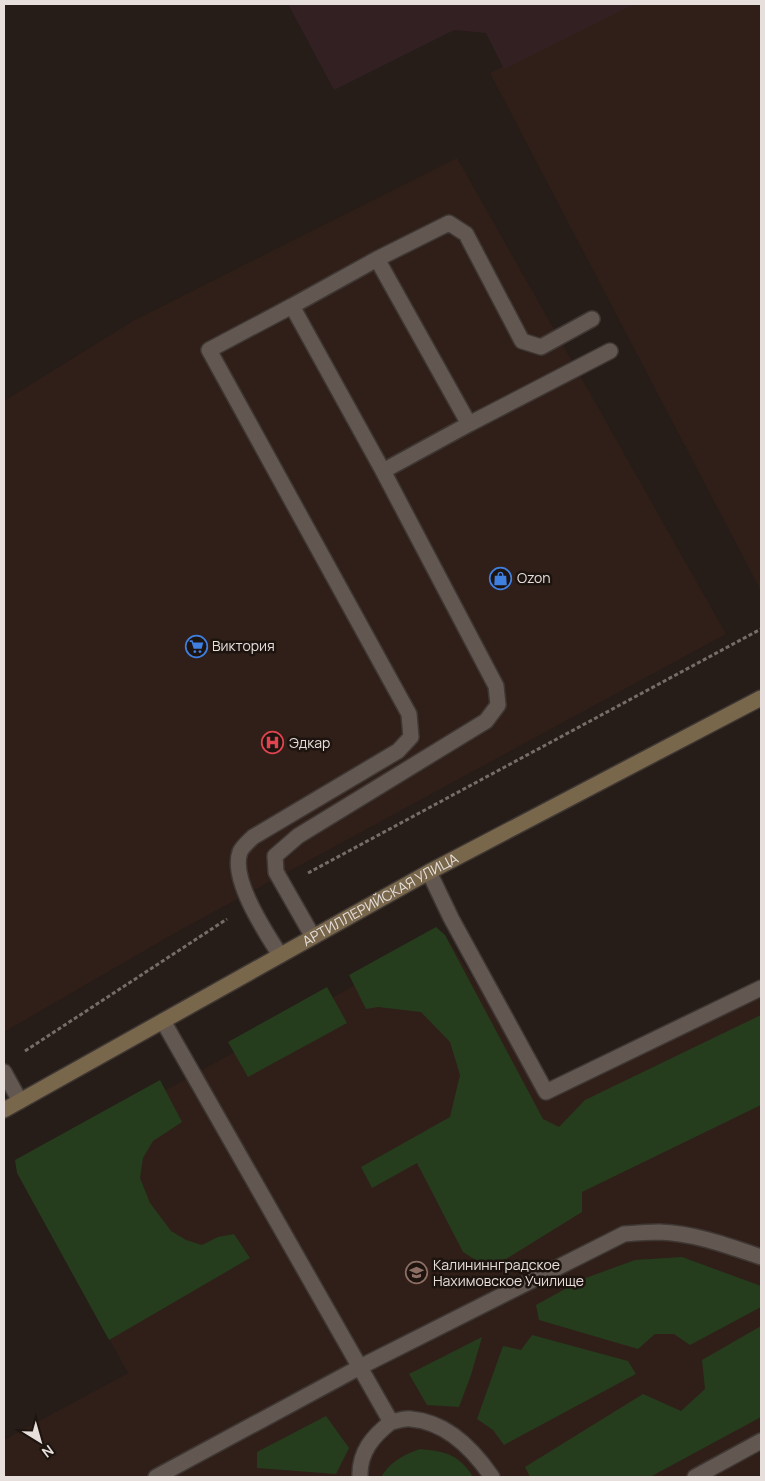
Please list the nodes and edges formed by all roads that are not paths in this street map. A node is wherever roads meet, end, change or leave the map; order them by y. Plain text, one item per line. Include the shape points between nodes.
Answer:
1 (377, 259) junction
2 (292, 306) junction
3 (592, 319) dead end
4 (610, 351) dead end
5 (469, 424) junction
6 (383, 471) junction
7 (761, 698) edge
8 (429, 872) junction
9 (313, 937) junction
10 (280, 955) junction
11 (761, 988) edge
12 (163, 1021) junction
13 (4, 1072) edge
14 (20, 1101) junction
15 (4, 1110) edge
16 (761, 1257) edge
17 (360, 1367) junction
18 (391, 1422) junction
19 (761, 1441) edge
20 (156, 1477) edge
21 (360, 1477) edge
22 (492, 1477) edge
23 (695, 1477) edge

1 - 2 lane
1 - 3 lane via 449,223 466,234 522,341 541,347
1 - 5 lane
2 - 6 lane
2 - 10 lane via 209,350 410,714 410,737 398,751 253,837 240,852 239,869 250,904
4 - 5 lane
5 - 6 lane
6 - 9 lane via 496,686 498,705 486,721 298,836 275,856 276,872
7 - 8 main road, АРТИЛЛЕРИЙСКАЯ УЛИЦА
8 - 9 main road, АРТИЛЛЕРИЙСКАЯ УЛИЦА
8 - 11 lane via 546,1092
9 - 10 main road, АРТИЛЛЕРИЙСКАЯ УЛИЦА
10 - 12 main road, АРТИЛЛЕРИЙСКАЯ УЛИЦА
12 - 14 main road, АРТИЛЛЕРИЙСКАЯ УЛИЦА
12 - 17 lane
13 - 14 lane
14 - 15 main road, АРТИЛЛЕРИЙСКАЯ УЛИЦА
16 - 17 lane via 687,1235 660,1232 624,1234
17 - 18 lane
17 - 20 lane
18 - 21 lane via 364,1450
18 - 22 lane via 409,1419 450,1432 482,1462
19 - 23 lane

